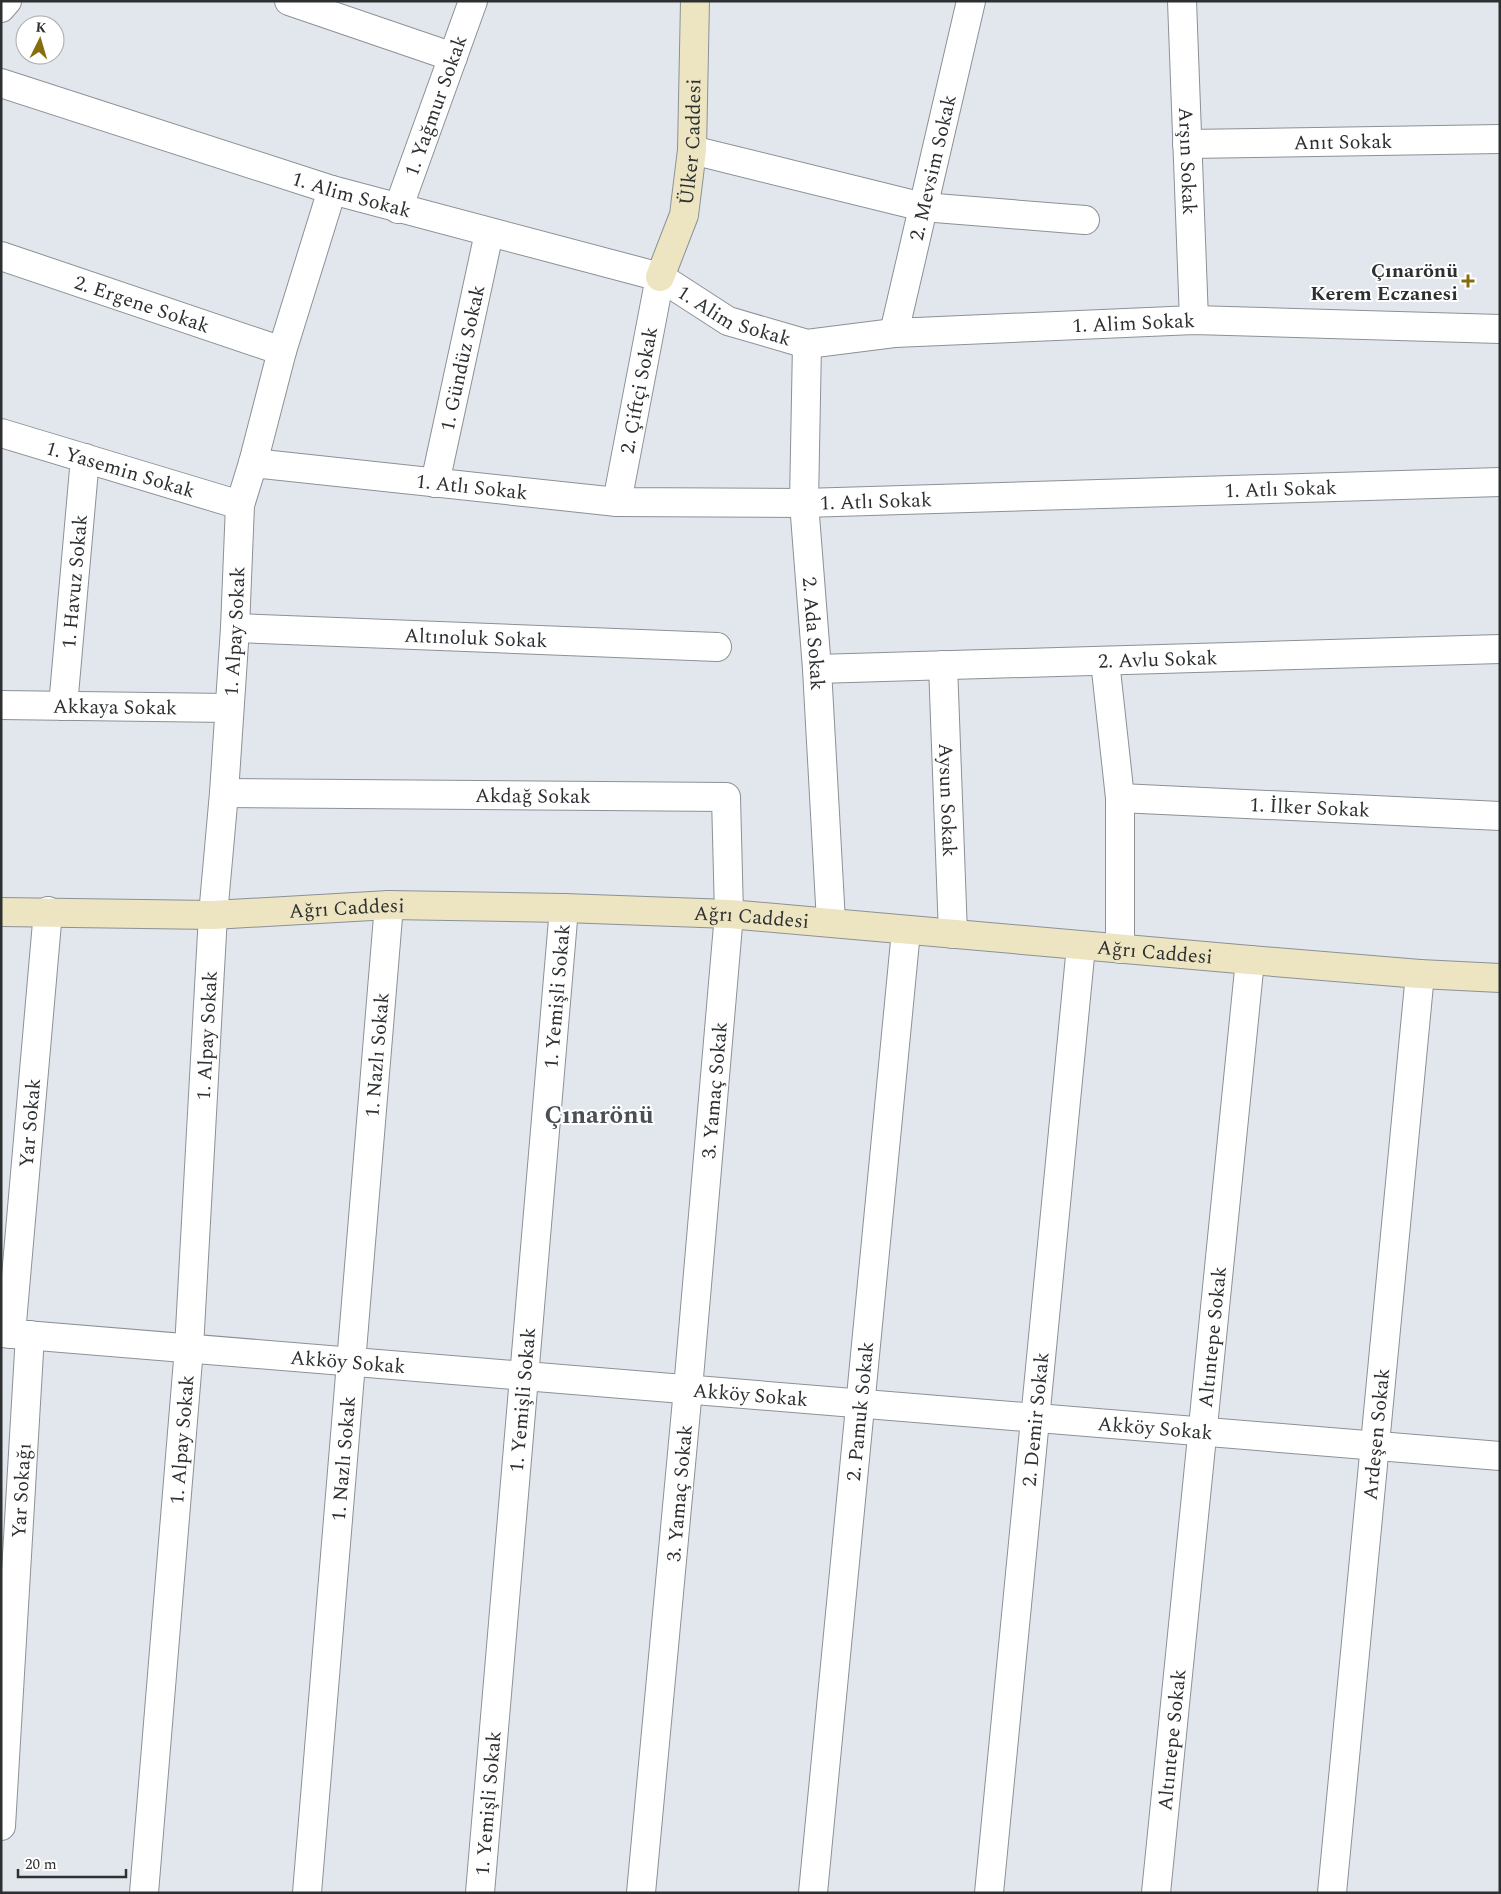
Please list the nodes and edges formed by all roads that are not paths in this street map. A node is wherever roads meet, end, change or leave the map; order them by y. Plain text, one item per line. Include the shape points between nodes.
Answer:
1 (8, 1) edge
2 (290, 1) edge
3 (473, 1) edge
4 (695, 1) edge
5 (971, 1) edge
6 (1182, 1) edge
7 (1, 8) edge
8 (453, 57) junction
9 (1, 83) edge
10 (1500, 139) edge
11 (1187, 144) junction
12 (692, 150) junction
13 (332, 190) junction
14 (923, 207) junction
15 (398, 209) junction
16 (1085, 220) dead end
17 (489, 233) junction
18 (1, 256) edge
19 (660, 277) junction
20 (1194, 320) junction
21 (1500, 329) edge
22 (894, 334) junction
23 (807, 344) junction
24 (282, 352) junction
25 (1, 433) edge
26 (84, 458) junction
27 (253, 463) junction
28 (1500, 482) edge
29 (434, 483) junction
30 (617, 502) junction
31 (804, 503) junction
32 (240, 505) junction
33 (235, 628) junction
34 (717, 647) dead end
35 (1500, 649) edge
36 (1106, 660) junction
37 (943, 665) junction
38 (817, 669) junction
39 (1, 705) edge
40 (63, 706) junction
41 (229, 708) junction
42 (224, 793) junction
43 (1120, 798) junction
44 (1500, 816) edge
45 (388, 905) junction
46 (564, 908) junction
47 (48, 911) junction
48 (1, 912) edge
49 (729, 914) junction
50 (213, 915) junction
51 (831, 922) junction
52 (906, 931) junction
53 (953, 934) junction
54 (1081, 946) junction
55 (1120, 949) junction
56 (1250, 960) junction
57 (1420, 974) junction
58 (1500, 978) edge
59 (14, 1334) edge
60 (189, 1348) junction
61 (351, 1362) junction
62 (524, 1376) junction
63 (688, 1389) junction
64 (860, 1403) junction
65 (1035, 1418) junction
66 (1202, 1432) junction
67 (1375, 1446) junction
68 (1500, 1456) edge
69 (1, 1826) edge
70 (144, 1893) edge
71 (307, 1893) edge
72 (480, 1893) edge
73 (641, 1893) edge
74 (813, 1893) edge
75 (989, 1893) edge
76 (1156, 1893) edge
77 (1332, 1893) edge

1 - 7 street
2 - 8 street
3 - 8 street, 1. Yağmur Sokak
4 - 12 street, Ülker Caddesi
5 - 14 street, 2. Mevsim Sokak
6 - 11 street, Arşın Sokak
8 - 15 street, 1. Yağmur Sokak
9 - 13 street, 1. Alim Sokak
10 - 11 street, Anıt Sokak
11 - 20 street, Arşın Sokak
12 - 14 street
12 - 19 street, Ülker Caddesi via 684,215
13 - 15 street, 1. Alim Sokak
13 - 24 street, 1. Alpay Sokak
14 - 16 street
14 - 22 street, 2. Mevsim Sokak
15 - 17 street, 1. Alim Sokak
17 - 19 street, 1. Alim Sokak
17 - 29 street, 1. Gündüz Sokak
18 - 24 street, 2. Ergene Sokak
19 - 23 street, 1. Alim Sokak via 728,321
19 - 30 street, 2. Çiftçi Sokak
20 - 21 street, 1. Alim Sokak
20 - 22 street, 1. Alim Sokak
22 - 23 street, 1. Alim Sokak
23 - 31 street, 2. Ada Sokak
24 - 27 street, 1. Alpay Sokak
25 - 26 street, 1. Yasemin Sokak
26 - 32 street, 1. Yasemin Sokak
26 - 40 street, 1. Havuz Sokak
27 - 29 street, 1. Atlı Sokak
27 - 32 street, 1. Alpay Sokak
28 - 31 street, 1. Atlı Sokak
29 - 30 street, 1. Atlı Sokak
30 - 31 street, 1. Atlı Sokak
31 - 38 street, 2. Ada Sokak
32 - 33 street, 1. Alpay Sokak
33 - 34 street, Altınoluk Sokak
33 - 41 street, 1. Alpay Sokak
35 - 36 street, 2. Avlu Sokak
36 - 37 street, 2. Avlu Sokak
36 - 43 street
37 - 38 street, 2. Avlu Sokak
37 - 53 street, Aysun Sokak
38 - 51 street, 2. Ada Sokak
39 - 40 street, Akkaya Sokak
40 - 41 street, Akkaya Sokak
41 - 42 street, 1. Alpay Sokak
42 - 49 street, Akdağ Sokak via 726,797
42 - 50 street, 1. Alpay Sokak
43 - 44 street, 1. İlker Sokak
43 - 55 street
45 - 46 street, Ağrı Caddesi
45 - 50 street, Ağrı Caddesi
45 - 61 street, 1. Nazlı Sokak
46 - 49 street, Ağrı Caddesi
46 - 62 street, 1. Yemişli Sokak
47 - 48 street, Ağrı Caddesi
47 - 50 street, Ağrı Caddesi
47 - 59 street, Yar Sokak
49 - 51 street, Ağrı Caddesi
49 - 63 street, 3. Yamaç Sokak
50 - 60 street, 1. Alpay Sokak
51 - 52 street, Ağrı Caddesi
52 - 53 street, Ağrı Caddesi
52 - 64 street, 2. Pamuk Sokak
53 - 54 street, Ağrı Caddesi
54 - 55 street, Ağrı Caddesi
54 - 65 street, 2. Demir Sokak
55 - 56 street, Ağrı Caddesi
56 - 57 street, Ağrı Caddesi
56 - 66 street, Altıntepe Sokak
57 - 58 street, Ağrı Caddesi
57 - 67 street, Ardeşen Sokak
59 - 60 street, Akköy Sokak
59 - 69 street, Yar Sokağı
60 - 61 street, Akköy Sokak
60 - 70 street, 1. Alpay Sokak
61 - 62 street, Akköy Sokak
61 - 71 street, 1. Nazlı Sokak
62 - 63 street, Akköy Sokak
62 - 72 street, 1. Yemişli Sokak
63 - 64 street, Akköy Sokak
63 - 73 street, 3. Yamaç Sokak
64 - 65 street, Akköy Sokak
64 - 74 street, 2. Pamuk Sokak
65 - 66 street, Akköy Sokak
65 - 75 street, 2. Demir Sokak
66 - 67 street, Akköy Sokak
66 - 76 street, Altıntepe Sokak
67 - 68 street, Akköy Sokak
67 - 77 street, Ardeşen Sokak

